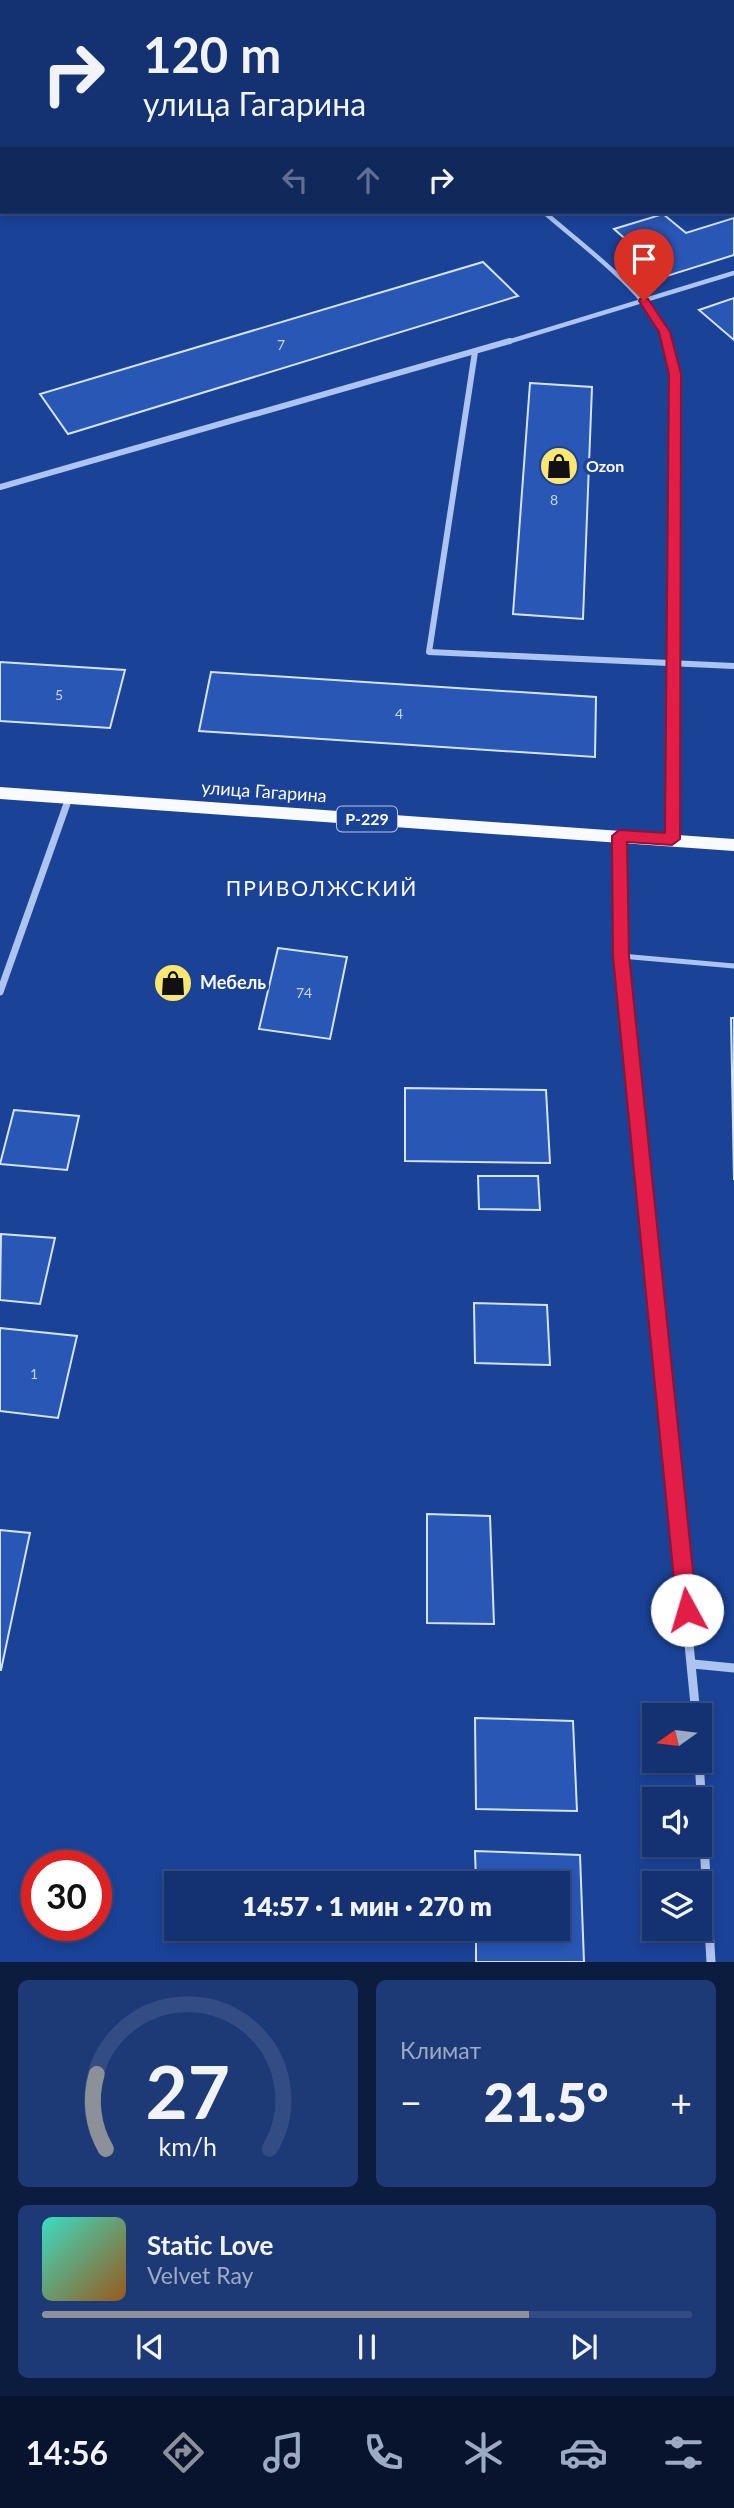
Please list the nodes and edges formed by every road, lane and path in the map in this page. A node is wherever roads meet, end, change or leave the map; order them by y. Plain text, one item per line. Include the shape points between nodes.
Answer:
1 (546, 214) edge
2 (734, 273) edge
3 (644, 301) junction
4 (475, 352) junction
5 (0, 487) edge
6 (675, 663) junction
7 (734, 666) edge
8 (0, 793) edge
9 (69, 798) junction
10 (619, 836) junction
11 (672, 839) junction
12 (734, 845) edge
13 (621, 956) junction
14 (734, 966) edge
15 (0, 992) edge
16 (693, 1664) junction
17 (734, 1668) edge
18 (695, 1703) edge
19 (700, 1773) edge
20 (711, 1962) edge

1 - 3 street
2 - 3 street
3 - 4 street
3 - 6 street via 664,332 675,374
4 - 5 street
4 - 6 street via 429,652
6 - 7 street
6 - 11 street
8 - 9 main road, улица Гагарина / Р-229
9 - 10 main road, улица Гагарина / Р-229
9 - 15 street
10 - 11 main road, улица Гагарина / Р-229
10 - 13 street
11 - 12 main road, улица Гагарина / Р-229
13 - 14 lane
13 - 16 street
16 - 17 street
16 - 18 street
19 - 20 street

